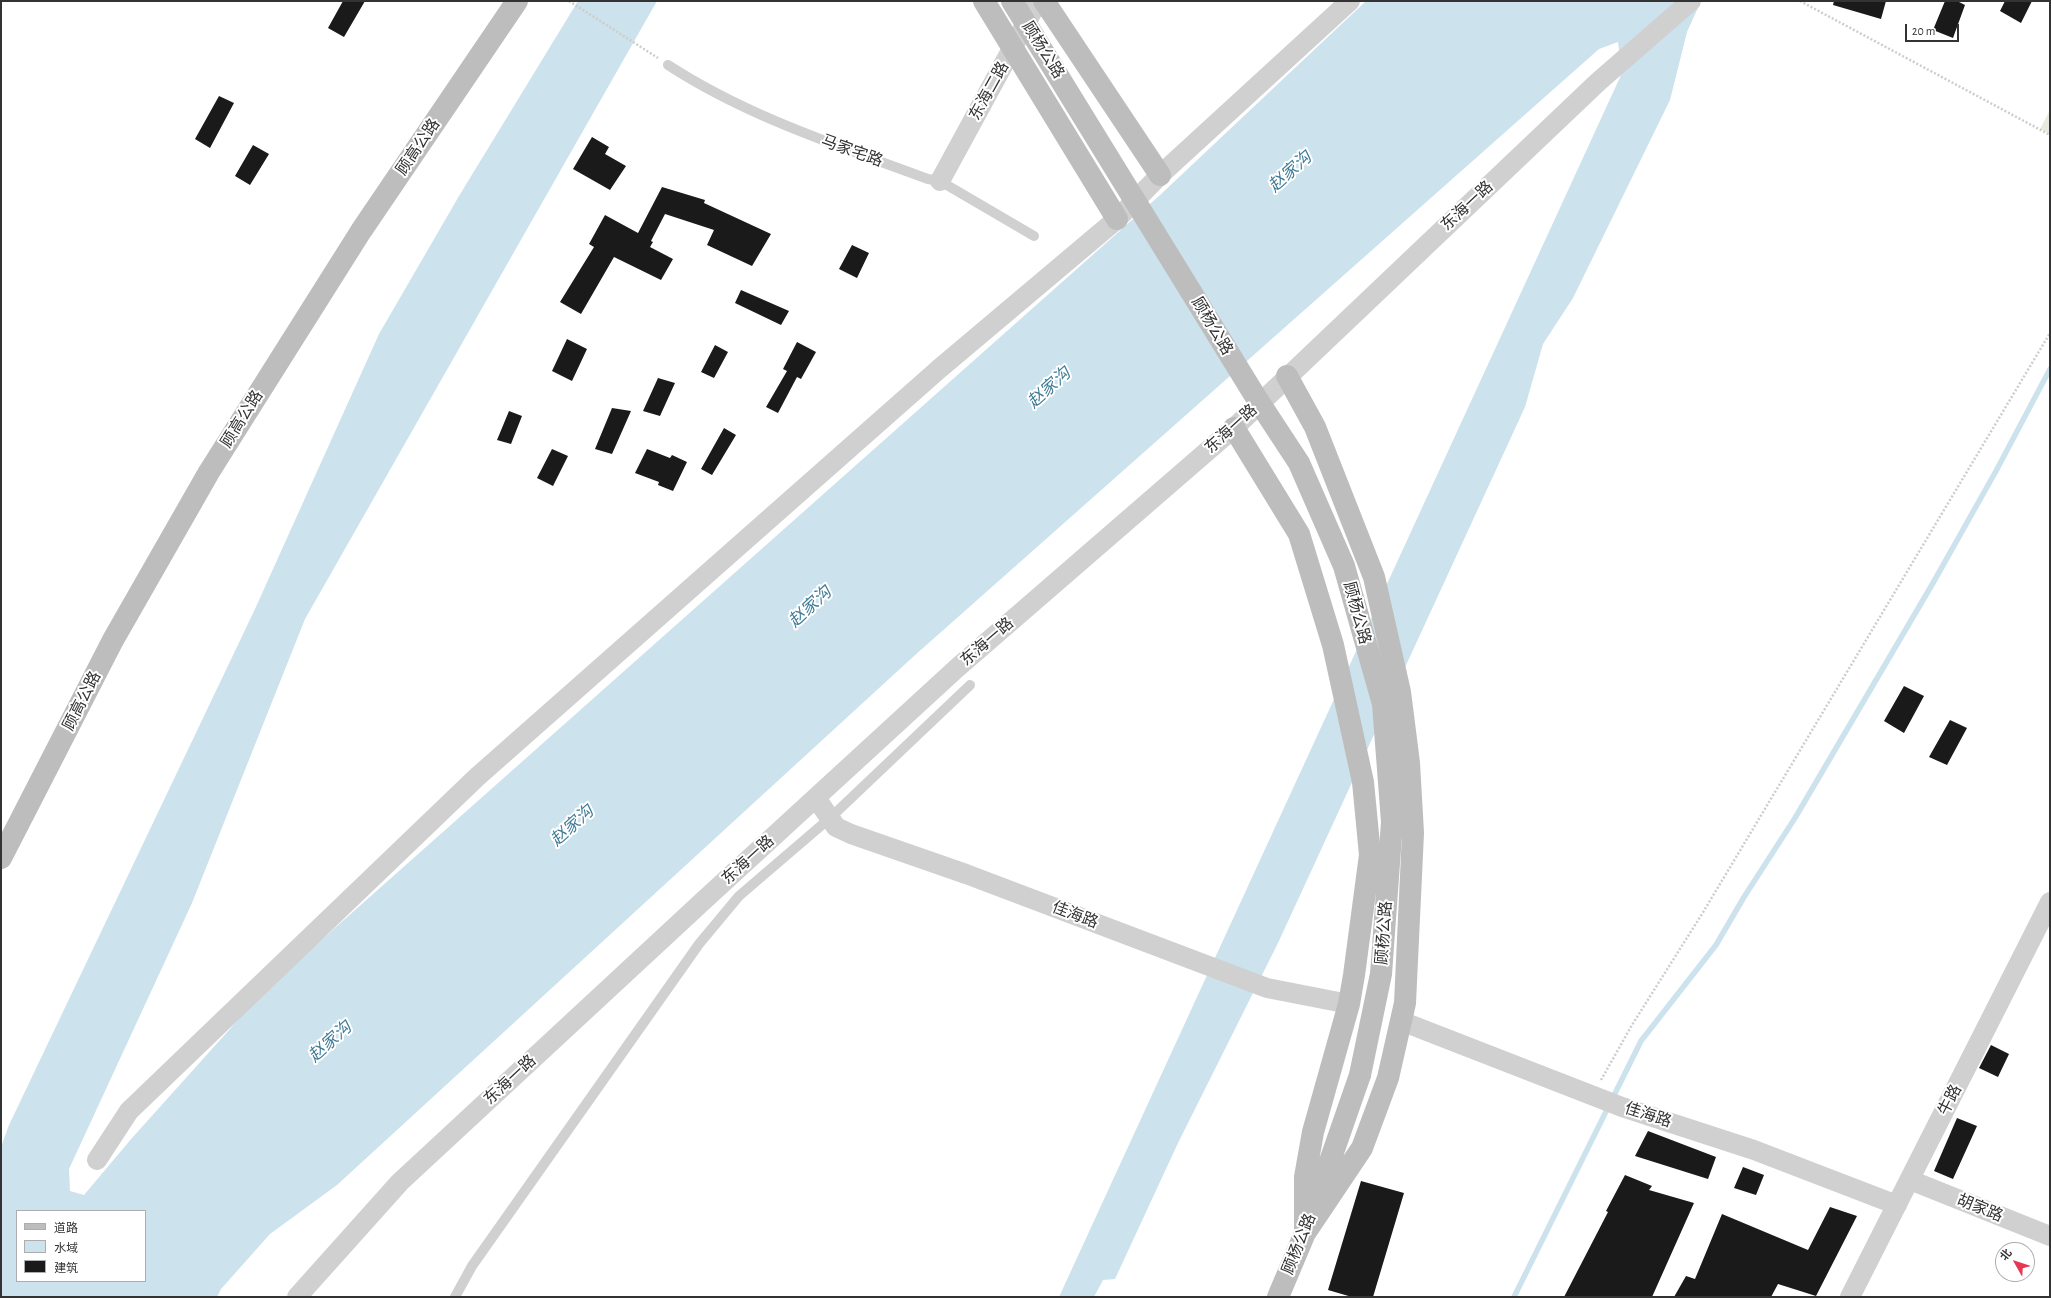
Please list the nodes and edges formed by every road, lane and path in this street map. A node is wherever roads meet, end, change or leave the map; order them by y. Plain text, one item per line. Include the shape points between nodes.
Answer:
1 (517, 1) edge
2 (569, 1) edge
3 (984, 1) edge
4 (1012, 1) edge
5 (1038, 1) edge
6 (1044, 1) edge
7 (1350, 1) edge
8 (1691, 1) edge
9 (1800, 1) edge
10 (1013, 48) junction
11 (668, 65) joint
12 (2050, 135) edge
13 (1160, 175) junction
14 (940, 181) junction
15 (1117, 219) junction
16 (1034, 236) dead end
17 (2050, 333) edge
18 (1287, 376) junction
19 (1234, 428) junction
20 (970, 685) dead end
21 (816, 798) junction
22 (830, 818) junction
23 (1, 858) edge
24 (2050, 902) edge
25 (1349, 1004) junction
26 (1401, 1021) junction
27 (1592, 1095) junction
28 (97, 1160) dead end
29 (1910, 1180) junction
30 (1897, 1205) junction
31 (1305, 1233) junction
32 (2050, 1236) edge
33 (297, 1297) edge
34 (455, 1297) edge
35 (1278, 1297) edge
36 (1850, 1297) edge

1 - 23 street, 顾高公路 via 362,231 209,472 113,640
2 - 11 path
3 - 10 street
4 - 31 street, 顾杨公路, bridge via 1299,463 1344,566 1383,704 1392,822 1381,974 1360,1075
5 - 10 street, 东海二路
6 - 13 street
7 - 13 street
8 - 18 street, 东海一路 via 1598,82
9 - 12 path
10 - 14 street, 东海二路
10 - 15 street
11 - 14 lane, 马家宅路 via 708,90 760,115 928,179
13 - 15 street
14 - 16 lane, 马家宅路
15 - 28 street via 939,369 477,777 129,1111
17 - 27 path
18 - 19 street, 东海一路
18 - 26 street via 1315,426 1374,577 1400,692 1409,763 1413,833 1405,1003
19 - 21 street, 东海一路 via 957,668
19 - 25 street via 1299,534 1333,645 1363,782 1370,855
20 - 22 lane
21 - 22 street, 佳海路
21 - 33 street, 东海一路 via 400,1182
22 - 25 street, 佳海路 via 836,827 851,834 966,874 1267,988
22 - 34 lane via 739,896 699,944 472,1266
24 - 29 street, 牛路
25 - 31 street via 1314,1132 1305,1177
26 - 27 street, 佳海路
26 - 31 street via 1388,1078 1362,1148
27 - 30 street, 佳海路 via 1754,1150
29 - 30 street, 牛路
29 - 32 street, 胡家路
30 - 36 street, 牛路
31 - 35 street, 顾杨公路

